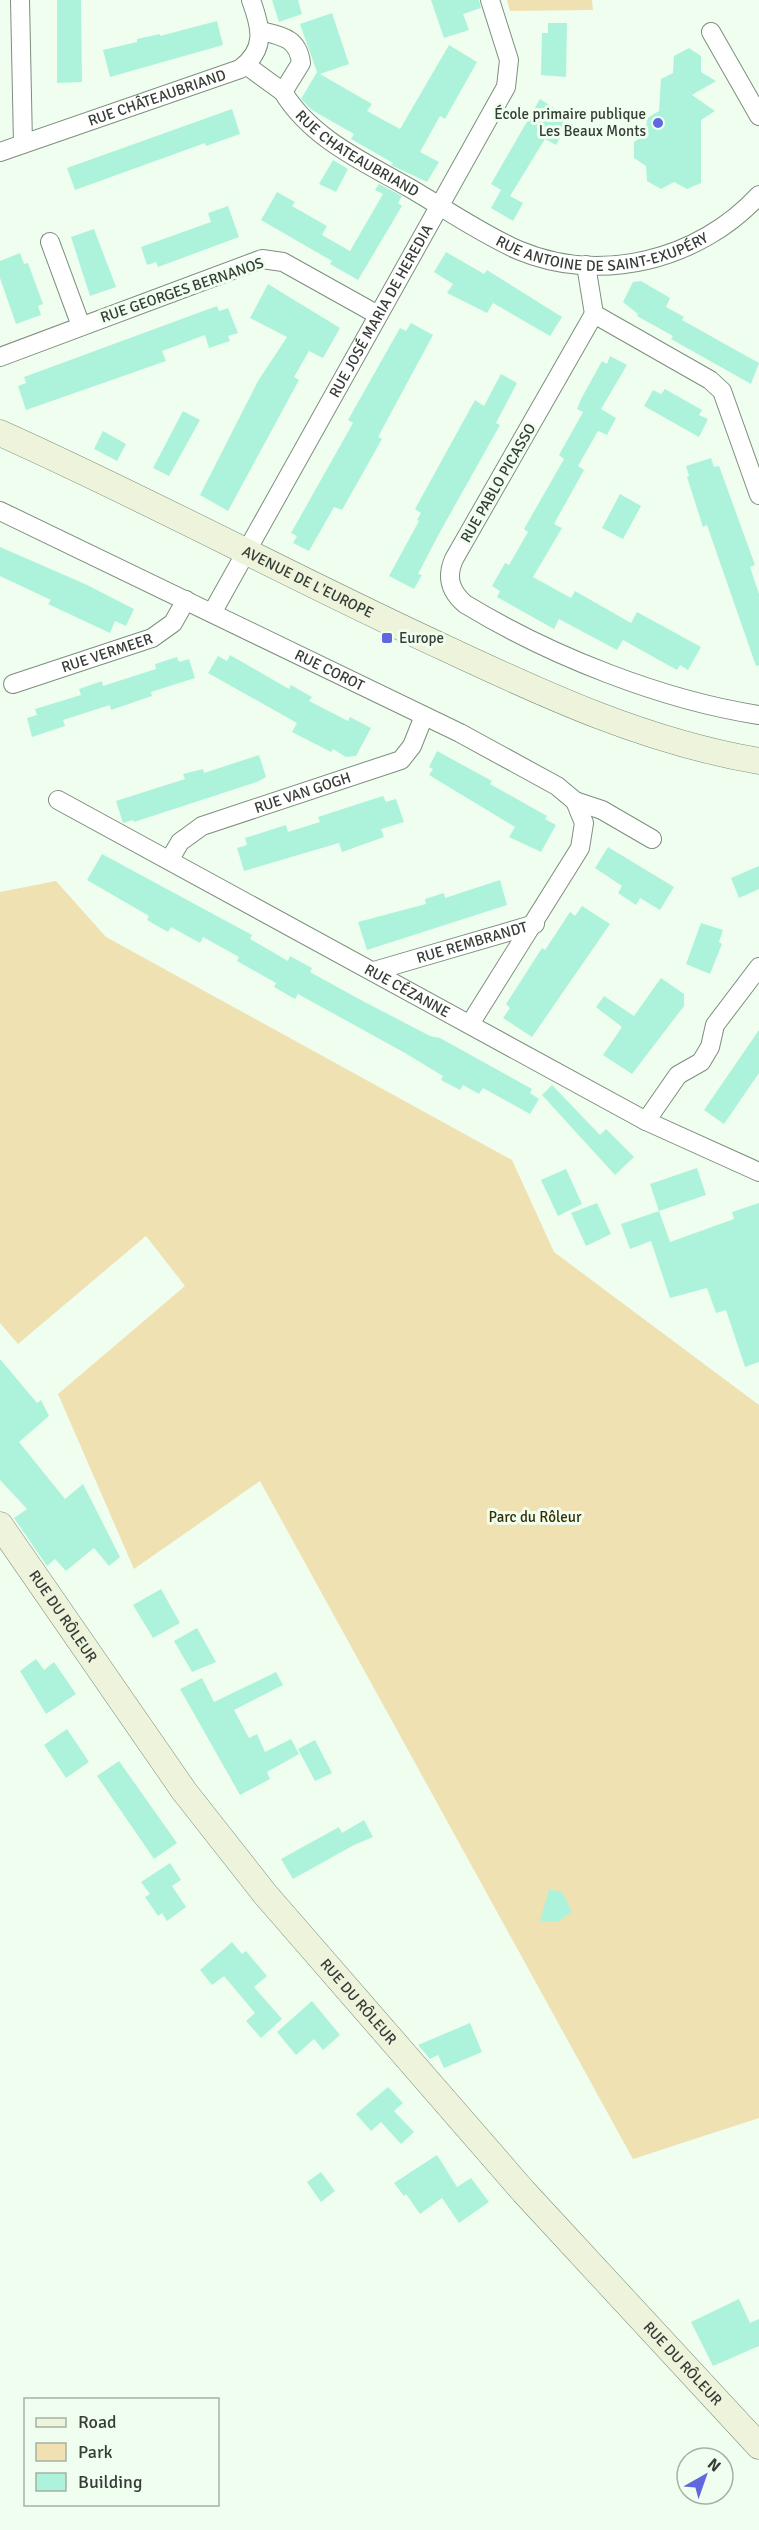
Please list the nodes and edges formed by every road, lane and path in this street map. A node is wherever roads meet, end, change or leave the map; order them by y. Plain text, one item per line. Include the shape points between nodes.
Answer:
1 (20, 0) edge
2 (251, 0) edge
3 (490, 0) edge
4 (261, 31) junction
5 (711, 32) dead end
6 (246, 65) junction
7 (283, 92) junction
8 (759, 116) edge
9 (23, 144) junction
10 (0, 152) edge
11 (759, 195) edge
12 (440, 205) junction
13 (50, 242) dead end
14 (586, 265) junction
15 (594, 314) junction
16 (378, 315) junction
17 (81, 326) junction
18 (0, 357) edge
19 (0, 433) edge
20 (759, 495) edge
21 (0, 511) edge
22 (244, 552) junction
23 (186, 600) junction
24 (212, 613) junction
25 (13, 684) dead end
26 (759, 715) edge
27 (424, 716) junction
28 (759, 761) edge
29 (58, 800) dead end
30 (575, 801) junction
31 (652, 839) dead end
32 (170, 859) junction
33 (535, 924) junction
34 (759, 967) edge
35 (374, 971) junction
36 (470, 1024) junction
37 (646, 1121) junction
38 (759, 1172) edge
39 (0, 1525) edge
40 (759, 2446) edge

1 - 9 street
2 - 4 street
3 - 12 street, RUE JOSÉ MARIA DE HEREDIA via 507,52 509,78
4 - 6 street via 260,45
4 - 7 street via 286,37 297,47 301,63
5 - 8 street
6 - 7 street, RUE CHATEAUBRIAND
6 - 9 street, RUE CHÂTEAUBRIAND
7 - 12 street, RUE CHATEAUBRIAND via 298,113 327,139
9 - 10 street, RUE CHÂTEAUBRIAND
11 - 14 street, RUE ANTOINE DE SAINT-EXUPÉRY via 720,230 675,252 627,264
12 - 14 street, RUE ANTOINE DE SAINT-EXUPÉRY via 518,249 557,262
12 - 16 street, RUE JOSÉ MARIA DE HEREDIA
13 - 17 street, RUE GEORGES BERNANOS
14 - 15 street
15 - 20 street via 710,380 722,391
15 - 26 street, RUE PABLO PICASSO via 454,559 450,575 453,591 474,610 581,663 663,692
16 - 17 street, RUE GEORGES BERNANOS via 283,262 268,259
16 - 22 street, RUE JOSÉ MARIA DE HEREDIA
17 - 18 street, RUE GEORGES BERNANOS
19 - 22 street, AVENUE DE L'EUROPE
21 - 23 street, RUE COROT
22 - 24 street, RUE JOSÉ MARIA DE HEREDIA
22 - 28 street, AVENUE DE L'EUROPE via 559,702 650,735
23 - 24 street, RUE COROT
23 - 25 street, RUE VERMEER via 173,622 152,638
24 - 27 street, RUE COROT
27 - 30 street, RUE COROT via 543,777
27 - 32 street, RUE VAN GOGH via 412,746 401,760 202,826 180,842
29 - 32 street, RUE CÉZANNE
30 - 31 street, RUE COROT via 602,810
30 - 33 street, RUE REMBRANDT via 584,823 583,841
32 - 35 street, RUE CÉZANNE
33 - 35 street, RUE REMBRANDT
33 - 36 street, RUE REMBRANDT
34 - 37 street via 716,1025 702,1062 678,1076
35 - 36 street, RUE CÉZANNE
36 - 37 street, RUE CÉZANNE
37 - 38 street, RUE CÉZANNE
39 - 40 street, RUE DU RÔLEUR via 179,1783 265,1894 524,2193

